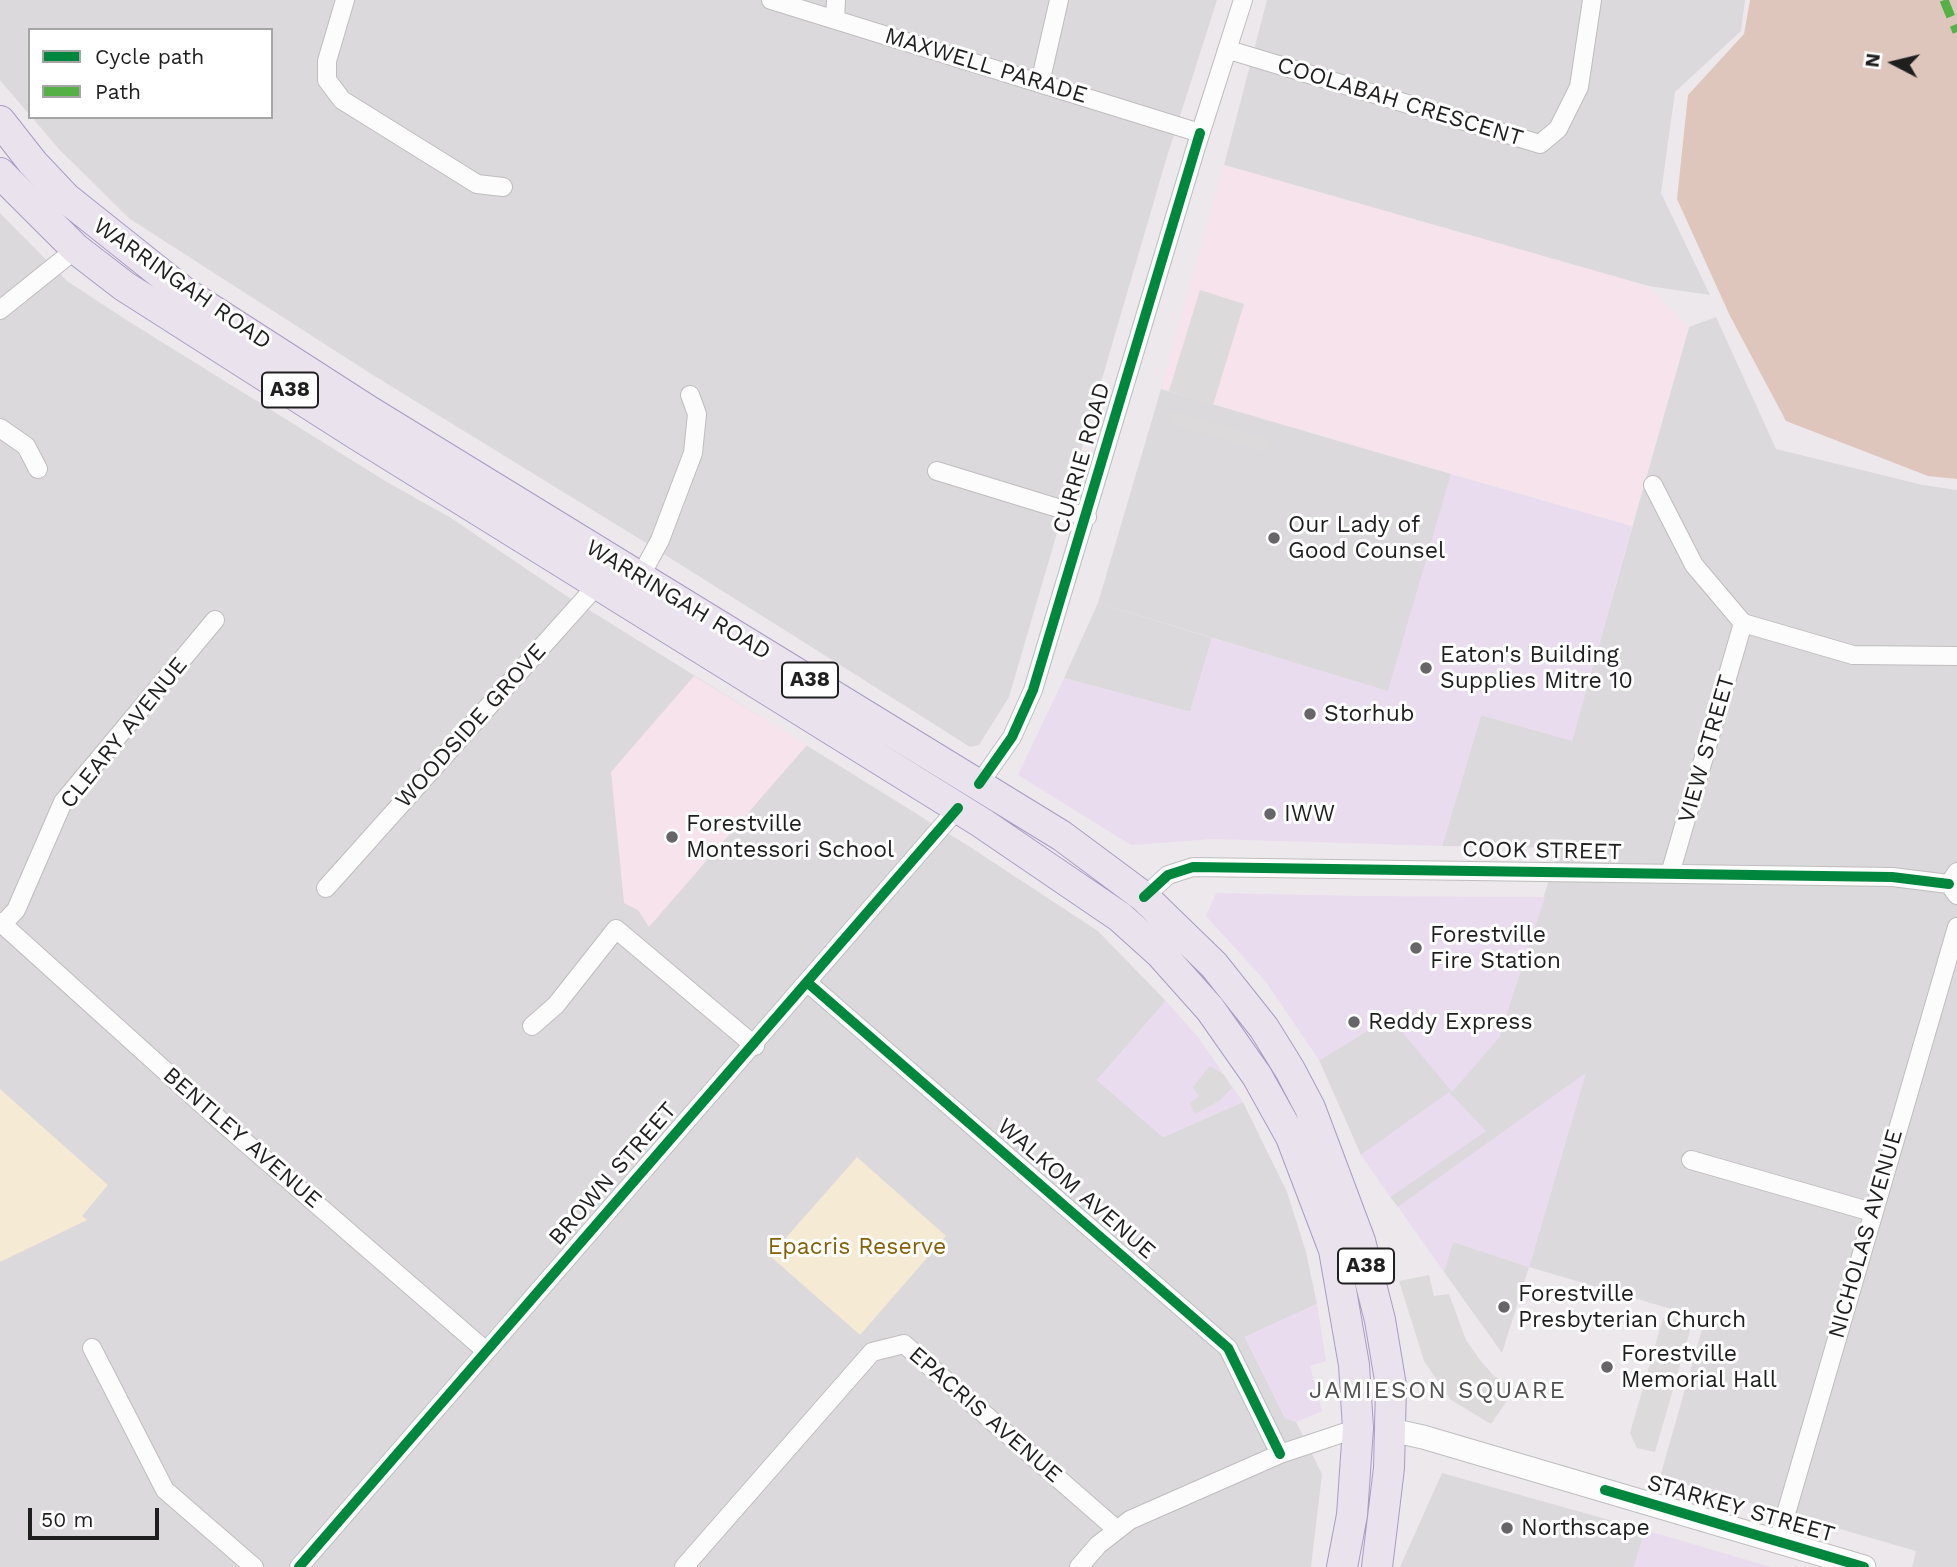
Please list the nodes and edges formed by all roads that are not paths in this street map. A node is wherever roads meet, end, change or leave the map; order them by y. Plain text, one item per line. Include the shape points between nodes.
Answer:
1 (345, 0) edge
2 (771, 0) edge
3 (836, 0) edge
4 (1059, 0) edge
5 (1243, 0) edge
6 (1592, 0) edge
7 (835, 20) junction
8 (1228, 50) junction
9 (1040, 83) junction
10 (0, 121) edge
11 (1200, 133) junction
12 (0, 173) edge
13 (503, 187) dead end
14 (104, 231) junction
15 (76, 249) junction
16 (0, 310) edge
17 (690, 395) dead end
18 (0, 428) edge
19 (38, 469) dead end
20 (937, 471) dead end
21 (1653, 485) dead end
22 (1087, 517) junction
23 (605, 573) junction
24 (632, 589) junction
25 (215, 620) dead end
26 (1743, 623) junction
27 (1957, 656) edge
28 (979, 784) junction
29 (958, 808) junction
30 (1670, 874) junction
31 (1954, 883) edge
32 (326, 888) dead end
33 (1144, 897) junction
34 (1120, 917) junction
35 (1, 923) edge
36 (1957, 927) edge
37 (808, 983) junction
38 (532, 1026) dead end
39 (755, 1046) junction
40 (1691, 1160) dead end
41 (1872, 1212) junction
42 (92, 1348) dead end
43 (486, 1351) junction
44 (1358, 1428) junction
45 (1391, 1430) junction
46 (1280, 1454) junction
47 (1116, 1528) junction
48 (1778, 1541) junction
49 (254, 1567) edge
50 (299, 1567) edge
51 (684, 1567) edge
52 (1079, 1567) edge
53 (1342, 1567) edge
54 (1377, 1567) edge
55 (1864, 1567) edge

1 - 13 street via 327,61 327,80 342,100 477,184
2 - 7 street, MAXWELL PARADE
3 - 7 street
4 - 9 street
5 - 8 street, CURRIE ROAD
6 - 8 street, COOLABAH CRESCENT via 1579,87 1558,129 1540,144
7 - 9 street, MAXWELL PARADE
8 - 11 street, CURRIE ROAD
9 - 11 street, MAXWELL PARADE
10 - 14 highway, WARRINGAH ROAD / A38 via 66,198
11 - 22 street, CURRIE ROAD
12 - 15 highway, WARRINGAH ROAD / A38
14 - 15 highway
14 - 23 highway, WARRINGAH ROAD / A38 via 184,292 369,411
15 - 16 street
15 - 23 highway, WARRINGAH ROAD / A38 via 181,323
17 - 24 street via 697,414 693,453 660,540
18 - 19 street via 26,446
20 - 22 street
21 - 26 street via 1694,565
22 - 28 street, CURRIE ROAD via 1029,702 1012,737
23 - 24 highway, WARRINGAH ROAD / A38
23 - 32 street, WOODSIDE GROVE
24 - 28 highway, WARRINGAH ROAD / A38
24 - 29 highway, WARRINGAH ROAD / A38
25 - 35 street, CLEARY AVENUE via 63,802 16,910
26 - 27 street via 1853,655
26 - 30 street, VIEW STREET
28 - 29 highway, BROWN STREET
28 - 33 highway, WARRINGAH ROAD / A38 via 1062,836
29 - 34 highway, WARRINGAH ROAD / A38
29 - 37 street, BROWN STREET
30 - 31 street, COOK STREET
30 - 33 street, COOK STREET via 1193,867 1168,875
33 - 34 highway, COOK STREET
33 - 45 highway, WARRINGAH ROAD / A38 via 1214,965 1264,1028 1310,1108 1360,1241 1380,1320 1391,1386
34 - 44 highway, WARRINGAH ROAD / A38 via 1210,1009 1257,1076 1291,1137 1340,1277
35 - 43 street, BENTLEY AVENUE
36 - 41 street, NICHOLAS AVENUE
37 - 39 street, BROWN STREET
37 - 46 street, WALKOM AVENUE via 1228,1348
38 - 39 street via 556,1005 616,929
39 - 43 street, BROWN STREET
40 - 41 street
41 - 48 street, NICHOLAS AVENUE
42 - 49 street via 165,1490
43 - 50 street, BROWN STREET
44 - 45 highway, STARKEY STREET
44 - 46 street
44 - 53 highway, WARRINGAH ROAD / A38 via 1352,1515
45 - 48 street, STARKEY STREET
45 - 54 highway, WARRINGAH ROAD / A38
46 - 47 street
47 - 51 street, EPACRIS AVENUE via 904,1344 872,1352
47 - 52 street
48 - 55 street, STARKEY STREET

